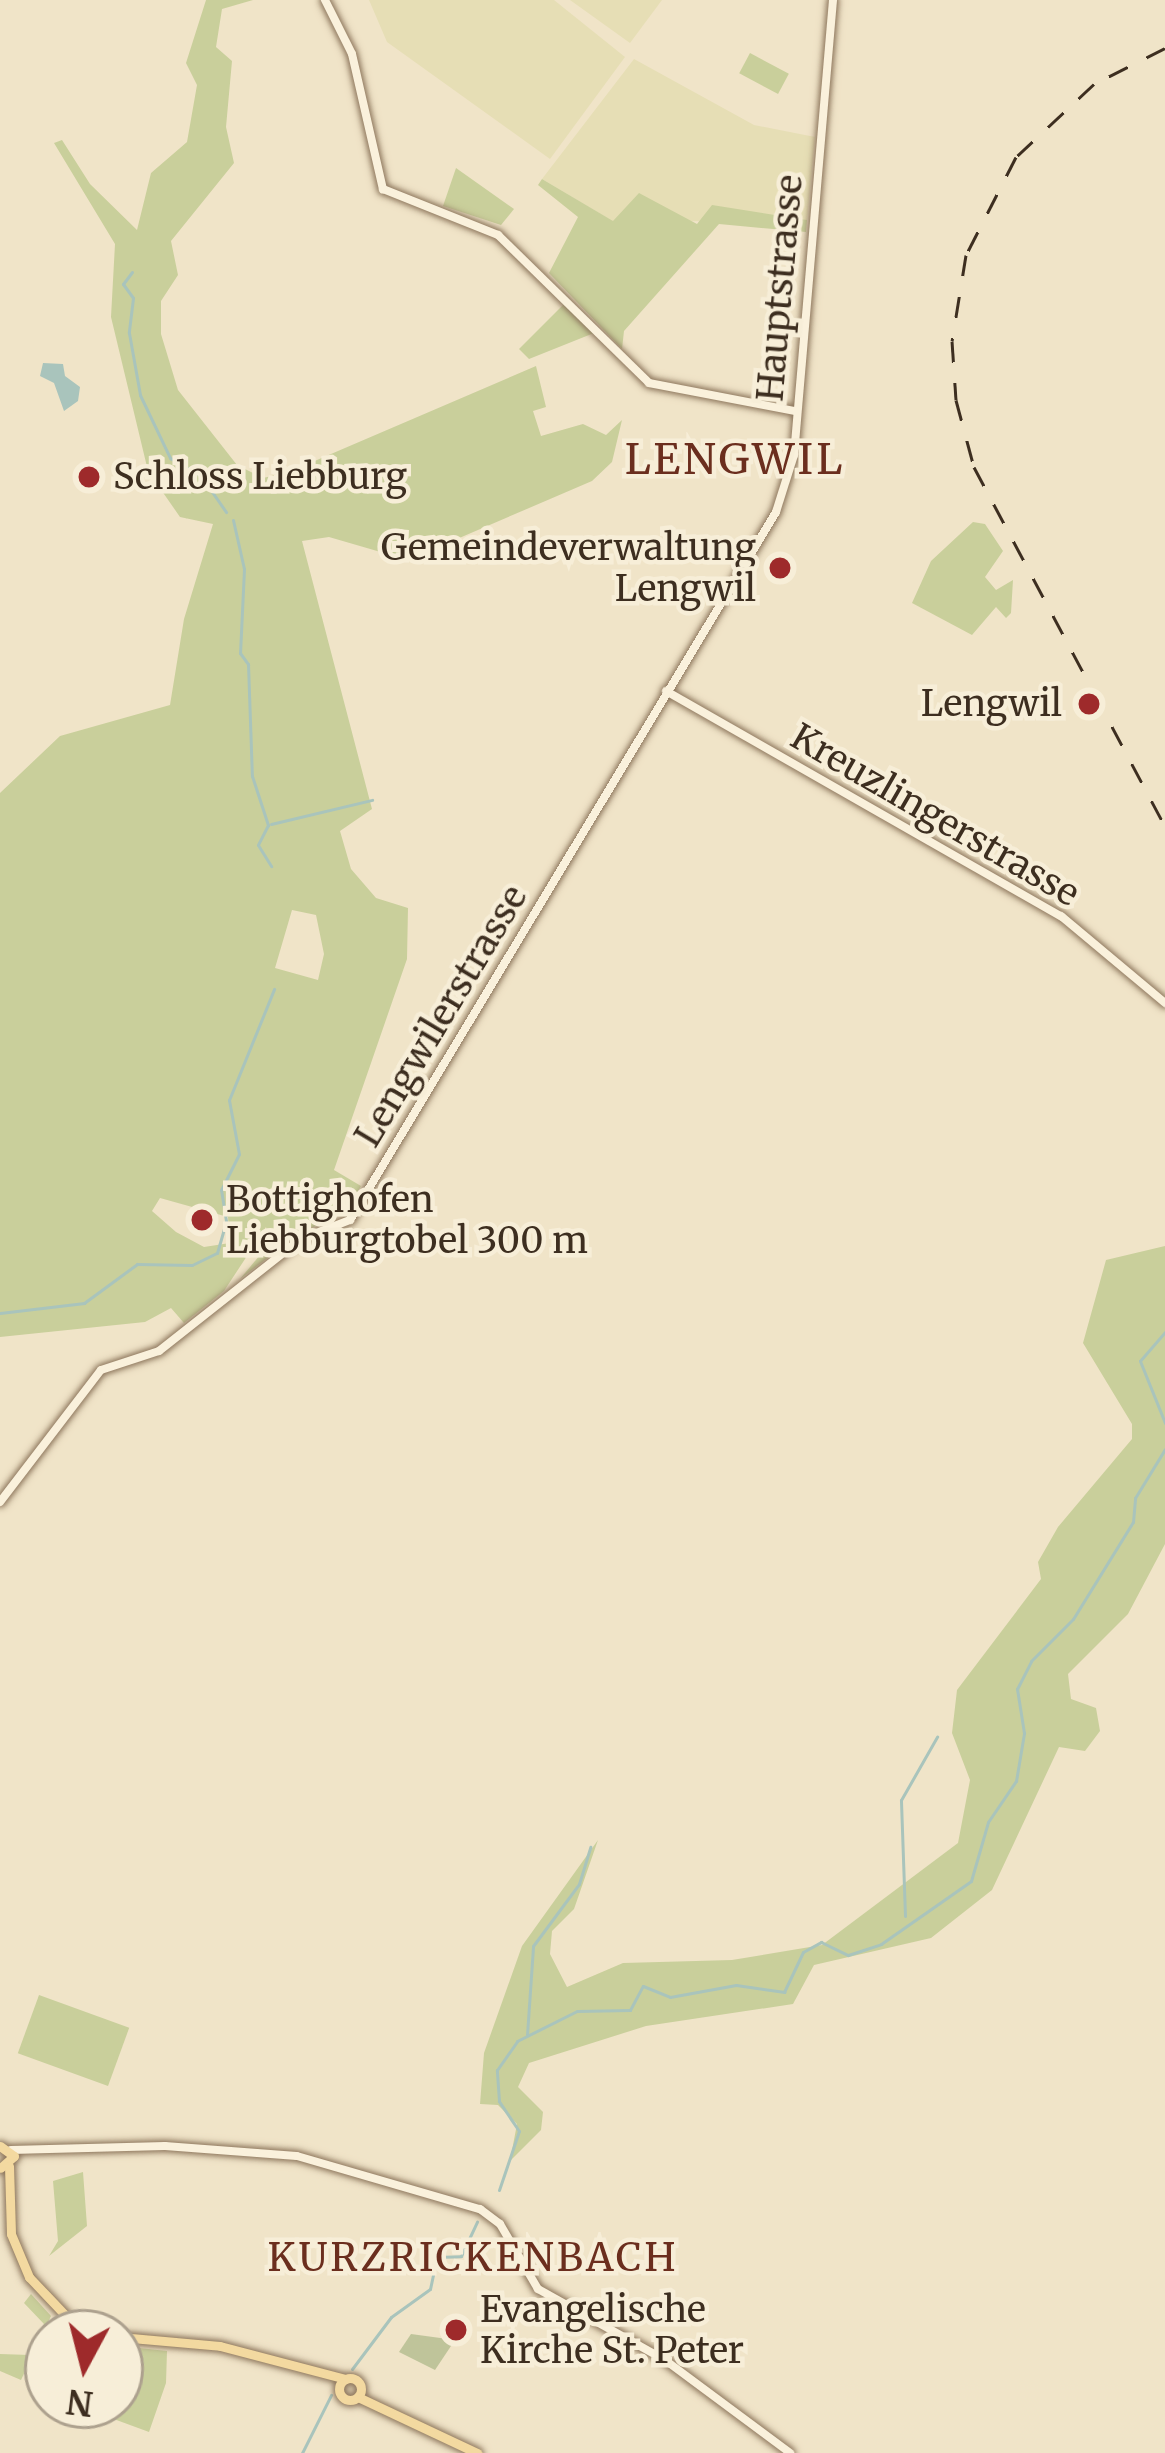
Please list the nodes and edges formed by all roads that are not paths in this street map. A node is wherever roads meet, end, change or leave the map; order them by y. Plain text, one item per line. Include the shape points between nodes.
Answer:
1 (325, 0) edge
2 (833, 0) edge
3 (795, 411) junction
4 (666, 691) junction
5 (1165, 1003) edge
6 (0, 1502) edge
7 (6, 2160) edge
8 (4, 2193) edge
9 (59, 2309) edge
10 (144, 2339) edge
11 (308, 2370) junction
12 (346, 2379) junction
13 (339, 2390) junction
14 (360, 2393) junction
15 (477, 2453) edge
16 (790, 2453) edge

1 - 3 street via 350,50 383,189 498,235 649,383
2 - 3 street, Hauptstrasse
3 - 4 street, Hauptstrasse via 780,504
4 - 5 street, Kreuzlingerstrasse via 1052,911
4 - 6 street, Lengwilerstrasse via 350,1220 302,1240 159,1351 100,1370
7 - 8 main road
7 - 16 street via 165,2146 297,2156 480,2209 500,2224 538,2288 665,2360
8 - 9 main road via 28,2277
10 - 11 main road via 220,2346
11 - 12 main road
11 - 13 main road
12 - 13 main road
12 - 14 main road
13 - 14 main road via 346,2400
14 - 15 main road

